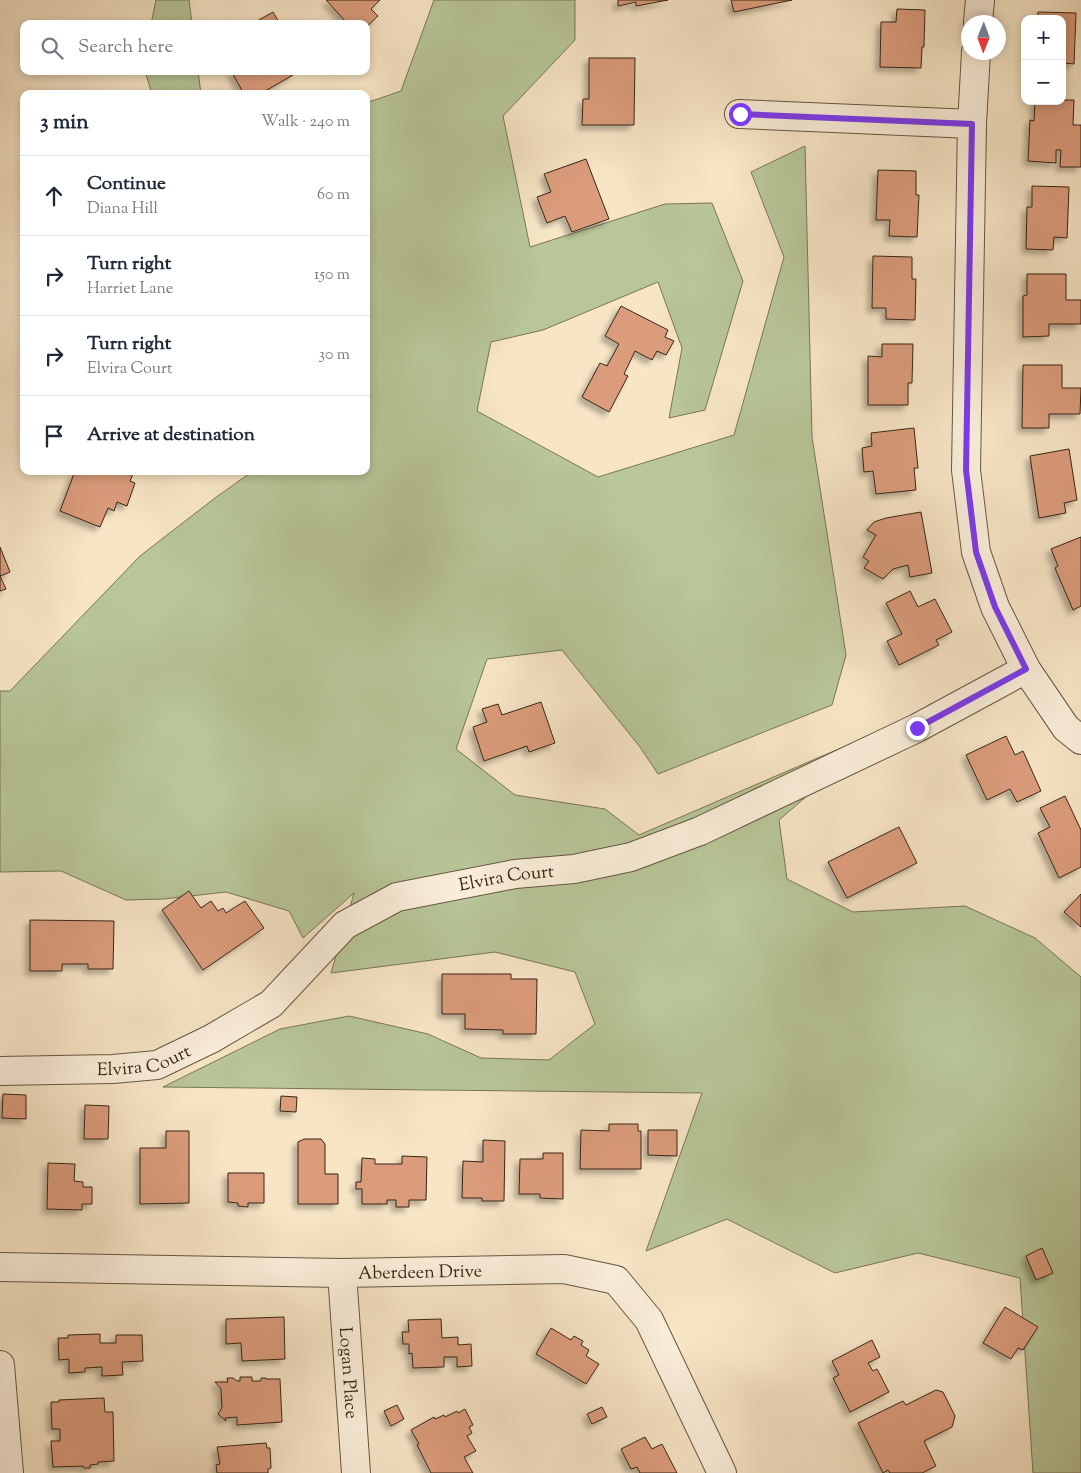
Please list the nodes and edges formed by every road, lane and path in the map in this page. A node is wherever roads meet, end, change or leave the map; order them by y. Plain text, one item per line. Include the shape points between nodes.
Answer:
1 (980, 0) edge
2 (979, 15) edge
3 (976, 60) edge
4 (740, 114) dead end
5 (972, 124) junction
6 (1026, 669) junction
7 (1081, 740) edge
8 (0, 1071) edge
9 (0, 1267) edge
10 (342, 1273) junction
11 (0, 1364) edge
12 (9, 1473) edge
13 (356, 1473) edge
14 (722, 1473) edge

1 - 2 street
3 - 5 street
4 - 5 street
5 - 6 street via 966,470 976,552 995,607
6 - 7 street via 1066,728
6 - 8 street, Elvira Court via 917,728 700,831 631,857 574,869 515,874 397,897 345,925 271,1004 211,1039 157,1065
9 - 10 street, Aberdeen Drive
10 - 13 street, Logan Place
10 - 14 street, Aberdeen Drive via 564,1269 616,1280 650,1320
11 - 12 street

